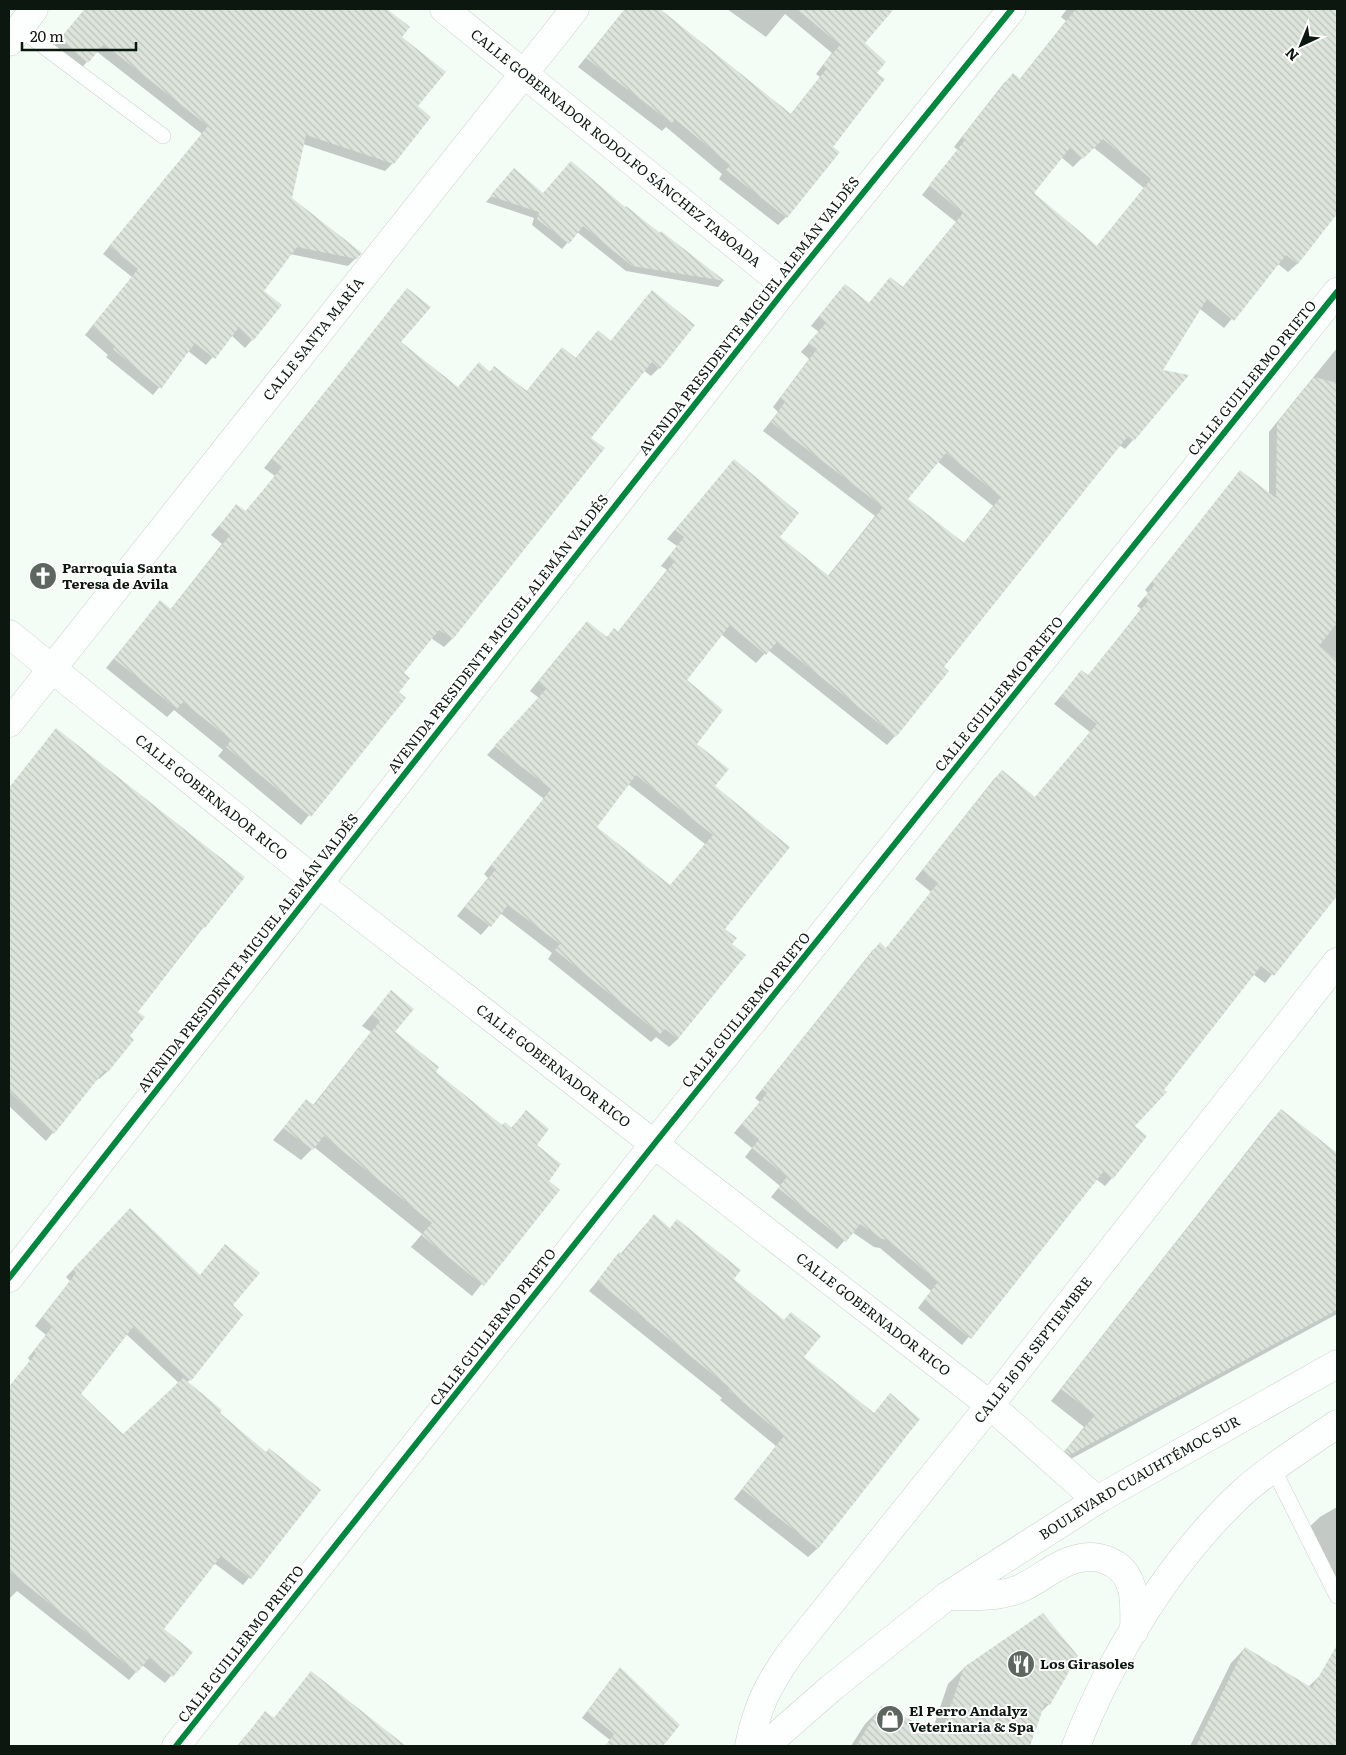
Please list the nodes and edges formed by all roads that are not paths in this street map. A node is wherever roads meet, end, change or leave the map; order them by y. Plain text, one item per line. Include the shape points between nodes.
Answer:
1 (444, 9) edge
2 (575, 9) edge
3 (1012, 9) edge
4 (21, 26) edge
5 (523, 72) junction
6 (163, 136) dead end
7 (787, 287) junction
8 (1337, 292) edge
9 (9, 634) edge
10 (52, 668) junction
11 (9, 723) edge
12 (318, 883) junction
13 (1337, 962) edge
14 (655, 1143) junction
15 (9, 1278) edge
16 (1337, 1364) edge
17 (990, 1405) junction
18 (1337, 1424) edge
19 (1273, 1468) junction
20 (1097, 1500) junction
21 (947, 1596) junction
22 (1337, 1596) edge
23 (1134, 1631) junction
24 (176, 1746) edge
25 (749, 1746) edge
26 (765, 1746) edge
27 (1076, 1746) edge

1 - 5 street, CALLE GOBERNADOR RODOLFO SÁNCHEZ TABOADA
2 - 5 street, CALLE SANTA MARÍA
3 - 7 street, AVENIDA PRESIDENTE MIGUEL ALEMÁN VALDÉS
4 - 6 lane
5 - 7 street, CALLE GOBERNADOR RODOLFO SÁNCHEZ TABOADA
5 - 10 street, CALLE SANTA MARÍA
7 - 12 street, AVENIDA PRESIDENTE MIGUEL ALEMÁN VALDÉS
8 - 14 street, CALLE GUILLERMO PRIETO
9 - 10 street, CALLE GOBERNADOR RICO
10 - 11 street, CALLE SANTA MARÍA
10 - 12 street, CALLE GOBERNADOR RICO
12 - 14 street, CALLE GOBERNADOR RICO
12 - 15 street, AVENIDA PRESIDENTE MIGUEL ALEMÁN VALDÉS
13 - 17 street, CALLE 16 DE SEPTIEMBRE
14 - 17 street, CALLE GOBERNADOR RICO
14 - 24 street, CALLE GUILLERMO PRIETO
16 - 20 street, BOULEVARD CUAUHTÉMOC SUR
17 - 20 street, CALLE GOBERNADOR RICO
17 - 25 street, CALLE 16 DE SEPTIEMBRE via 789,1654 766,1689 754,1720
18 - 19 street
19 - 22 lane
19 - 23 street via 1242,1493 1184,1556
20 - 21 street, BOULEVARD CUAUHTÉMOC SUR
21 - 23 street via 995,1595 1011,1591 1075,1559 1095,1556 1117,1564 1131,1583 1135,1603
21 - 26 street, BOULEVARD CUAUHTÉMOC SUR via 830,1688
23 - 27 street

